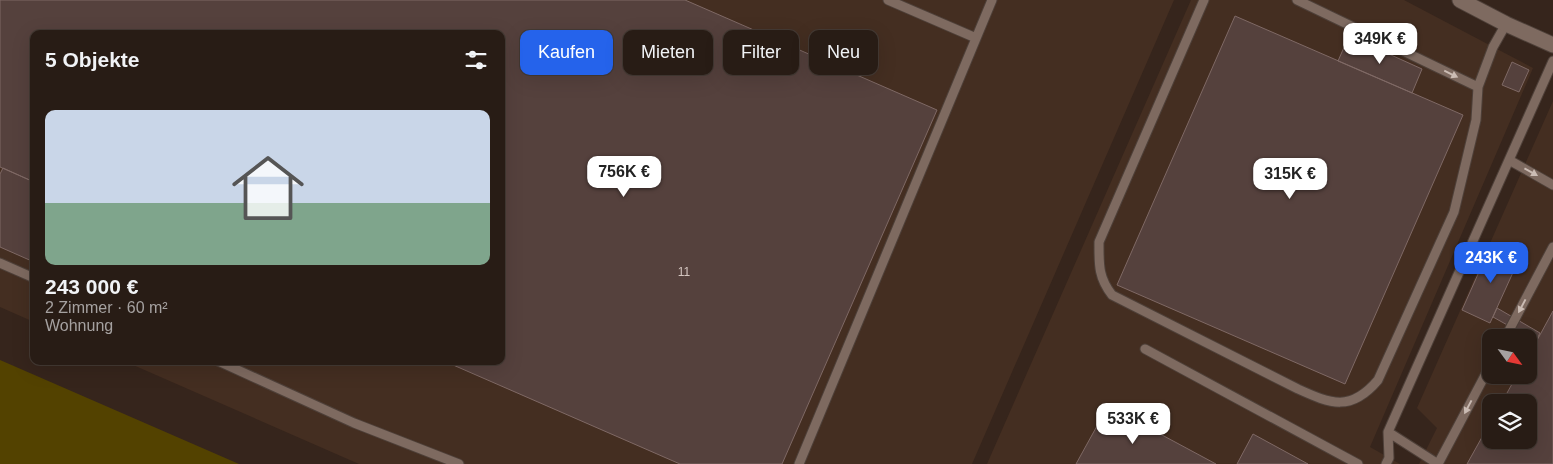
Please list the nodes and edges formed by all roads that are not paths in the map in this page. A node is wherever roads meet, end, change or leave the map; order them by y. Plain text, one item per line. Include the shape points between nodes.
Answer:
1 (888, 0) edge
2 (992, 0) edge
3 (1204, 0) edge
4 (1297, 0) edge
5 (1460, 0) edge
6 (1506, 24) junction
7 (976, 38) junction
8 (1553, 45) edge
9 (1553, 61) edge
10 (1478, 87) junction
11 (1509, 160) junction
12 (1553, 185) edge
13 (1553, 247) edge
14 (0, 263) edge
15 (30, 276) edge
16 (1510, 329) edge
17 (1145, 349) dead end
18 (227, 365) edge
19 (1482, 381) edge
20 (1388, 432) junction
21 (459, 464) edge
22 (799, 464) edge
23 (1358, 464) edge
24 (1386, 464) edge
25 (1438, 464) edge

1 - 7 lane
2 - 7 lane
3 - 10 lane via 1099,242 1099,268 1112,295 1321,399 1353,401 1368,392 1378,380 1454,212 1476,120
4 -> 10 lane
5 - 6 street
6 - 8 street
6 - 10 lane via 1493,47
7 - 22 lane
9 - 11 lane
11 -> 12 lane
11 - 20 lane
13 -> 16 lane
14 - 15 lane
17 - 23 lane
18 - 21 lane via 354,423
19 -> 25 lane
20 - 24 lane via 1389,458
20 - 25 lane

